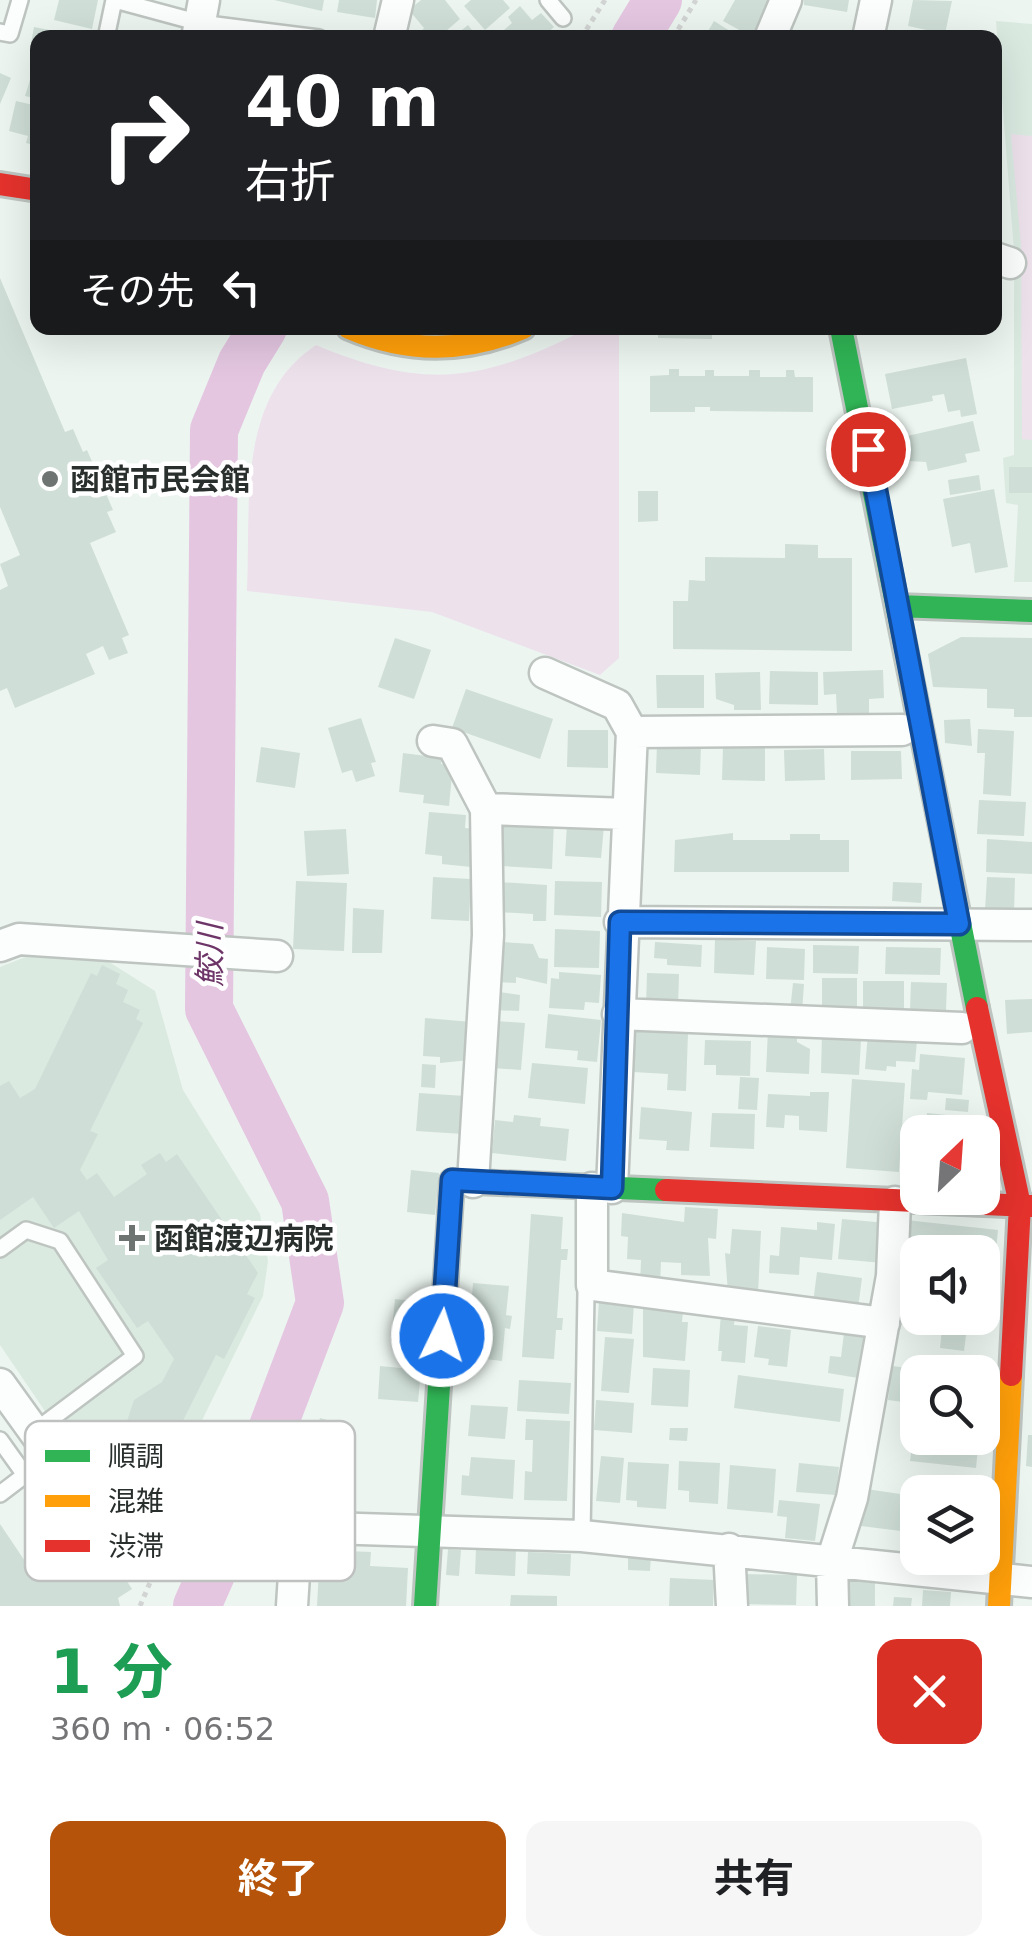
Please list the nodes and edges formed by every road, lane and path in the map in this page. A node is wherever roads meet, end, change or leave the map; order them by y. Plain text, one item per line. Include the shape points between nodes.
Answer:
1 (20, 0) edge
2 (114, 0) edge
3 (398, 0) edge
4 (548, 0) edge
5 (605, 0) edge
6 (696, 0) edge
7 (786, 0) edge
8 (876, 0) edge
9 (564, 18) dead end
10 (200, 20) edge
11 (108, 30) edge
12 (266, 30) edge
13 (391, 30) edge
14 (586, 30) edge
15 (678, 30) edge
16 (773, 30) edge
17 (870, 30) edge
18 (0, 32) edge
19 (0, 184) edge
20 (30, 189) edge
21 (373, 335) edge
22 (505, 335) edge
23 (842, 335) edge
24 (897, 606) junction
25 (1032, 611) edge
26 (545, 673) dead end
27 (902, 730) dead end
28 (632, 732) junction
29 (434, 741) dead end
30 (486, 809) junction
31 (627, 814) junction
32 (620, 922) junction
33 (959, 924) junction
34 (1032, 925) edge
35 (0, 946) edge
36 (277, 956) dead end
37 (618, 1014) junction
38 (962, 1028) dead end
39 (473, 1182) junction
40 (602, 1188) junction
41 (895, 1202) junction
42 (1026, 1205) edge
43 (0, 1249) edge
44 (592, 1285) junction
45 (884, 1323) junction
46 (0, 1384) edge
47 (28, 1421) edge
48 (48, 1421) edge
49 (0, 1440) edge
50 (0, 1494) edge
51 (430, 1530) junction
52 (355, 1531) edge
53 (582, 1536) junction
54 (729, 1549) junction
55 (832, 1561) junction
56 (151, 1581) edge
57 (285, 1581) edge
58 (1032, 1582) edge
59 (1000, 1593) edge
60 (140, 1606) edge
61 (292, 1606) edge
62 (425, 1606) edge
63 (732, 1606) edge
64 (833, 1606) edge

1 - 18 lane via 10,34
2 - 10 lane
2 - 11 lane
3 - 13 street
4 - 9 lane
5 - 14 path
6 - 15 path
7 - 16 street
8 - 17 street
10 - 12 lane
19 - 20 street
21 - 22 street via 438,347
23 - 24 street
24 - 25 street
24 - 33 street
26 - 28 street via 617,705
27 - 28 street
28 - 31 street
29 - 30 street via 452,744
30 - 31 street
30 - 39 street via 488,934
31 - 32 street
32 - 33 street
32 - 37 street
33 - 34 street
33 - 42 street
35 - 36 street via 20,939
37 - 38 street
37 - 40 street
39 - 40 street
39 - 51 street via 452,1180
40 - 41 street
40 - 44 street
41 - 42 street
41 - 45 street
42 - 59 street
43 - 48 lane via 26,1230 60,1241 134,1356
44 - 45 street
44 - 53 lane via 586,1292 583,1363
45 - 55 street via 852,1498
46 - 47 street
49 - 50 lane via 25,1474
51 - 52 street
51 - 53 street
51 - 62 street
53 - 54 street
54 - 55 street
54 - 63 street
55 - 59 street
55 - 64 street
56 - 60 path
57 - 61 street
58 - 59 street

